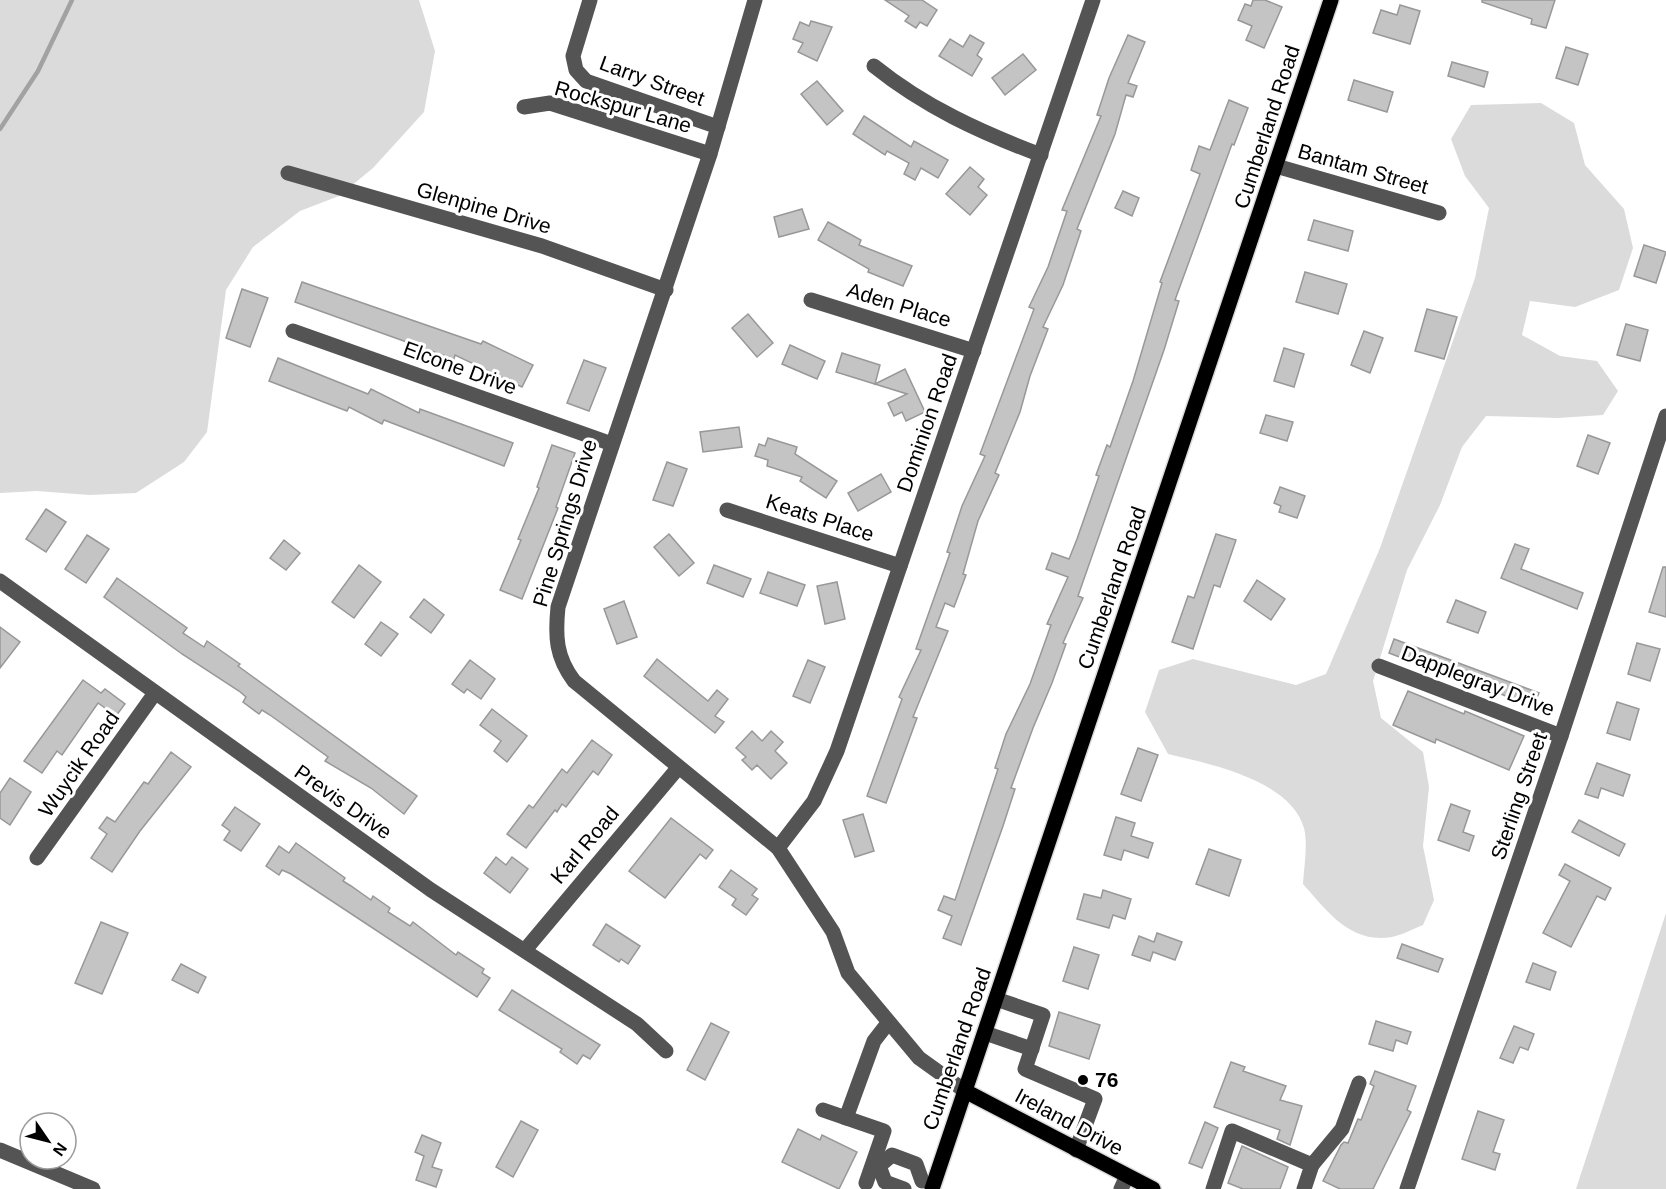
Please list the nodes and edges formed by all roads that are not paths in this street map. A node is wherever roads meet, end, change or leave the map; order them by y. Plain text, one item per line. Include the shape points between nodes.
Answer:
1 (591, 0) edge
2 (755, 0) edge
3 (1093, 0) edge
4 (1332, 0) edge
5 (874, 66) dead end
6 (524, 107) dead end
7 (718, 127) junction
8 (710, 154) junction
9 (1041, 155) junction
10 (1276, 166) junction
11 (288, 173) dead end
12 (1439, 213) dead end
13 (666, 290) junction
14 (811, 300) dead end
15 (293, 331) dead end
16 (974, 351) junction
17 (1666, 416) edge
18 (612, 444) junction
19 (727, 510) dead end
20 (900, 566) junction
21 (0, 581) edge
22 (1379, 666) dead end
23 (155, 693) junction
24 (1562, 736) junction
25 (678, 768) junction
26 (778, 848) junction
27 (37, 858) dead end
28 (525, 950) junction
29 (996, 999) junction
30 (888, 1023) junction
31 (985, 1033) junction
32 (1032, 1049) junction
33 (666, 1051) dead end
34 (1359, 1083) dead end
35 (965, 1091) junction
36 (823, 1110) dead end
37 (846, 1118) junction
38 (1076, 1149) junction
39 (0, 1150) edge
40 (876, 1165) junction
41 (1312, 1165) junction
42 (1124, 1182) edge
43 (866, 1183) dead end
44 (929, 1185) edge
45 (93, 1189) edge
46 (904, 1189) edge
47 (1153, 1189) edge
48 (1213, 1189) edge
49 (1304, 1189) edge
50 (1407, 1189) edge

1 - 7 street, Larry Street via 573,56 576,70 586,81
2 - 7 street, Pine Springs Drive
3 - 9 street, Dominion Road
4 - 10 main road, Cumberland Road
5 - 9 street via 924,103 954,119
6 - 8 street, Rockspur Lane via 550,103
7 - 8 street, Pine Springs Drive
8 - 13 street, Pine Springs Drive
9 - 16 street, Dominion Road
10 - 12 street, Bantam Street
10 - 29 main road, Cumberland Road
11 - 13 street, Glenpine Drive via 542,246
13 - 18 street, Pine Springs Drive
14 - 16 street, Aden Place
15 - 18 street, Elcone Drive
16 - 20 street, Dominion Road
17 - 24 street, Sterling Street
18 - 25 street, Pine Springs Drive via 558,607 557,652 574,681
19 - 20 street, Keats Place
20 - 26 street, Dominion Road via 826,780
21 - 23 street, Previs Drive
22 - 24 street, Dapplegray Drive
23 - 27 street, Wuycik Road
23 - 28 street, Previs Drive via 431,890
24 - 50 street, Sterling Street
25 - 26 street, Pine Springs Drive
25 - 28 street, Karl Road
26 - 30 street, Pine Springs Drive via 832,932 848,973
28 - 33 street, Previs Drive via 637,1024
29 - 31 main road, Cumberland Road
29 - 32 street via 1043,1016
30 - 35 street, Pine Springs Drive via 919,1058
30 - 37 street via 874,1041
31 - 32 street
31 - 35 main road, Cumberland Road
32 - 38 street via 1025,1069 1095,1099
34 - 41 street via 1342,1129
35 - 38 main road, Ireland Drive
35 - 44 main road, Cumberland Road
36 - 37 street
37 - 40 street via 884,1131
38 - 42 main road, Ireland Drive
39 - 45 street
40 - 43 street
40 - 44 street via 892,1155 916,1164
40 - 46 street via 885,1182
41 - 48 street via 1232,1131
41 - 49 street
42 - 47 main road, Ireland Drive
44 - 46 street

